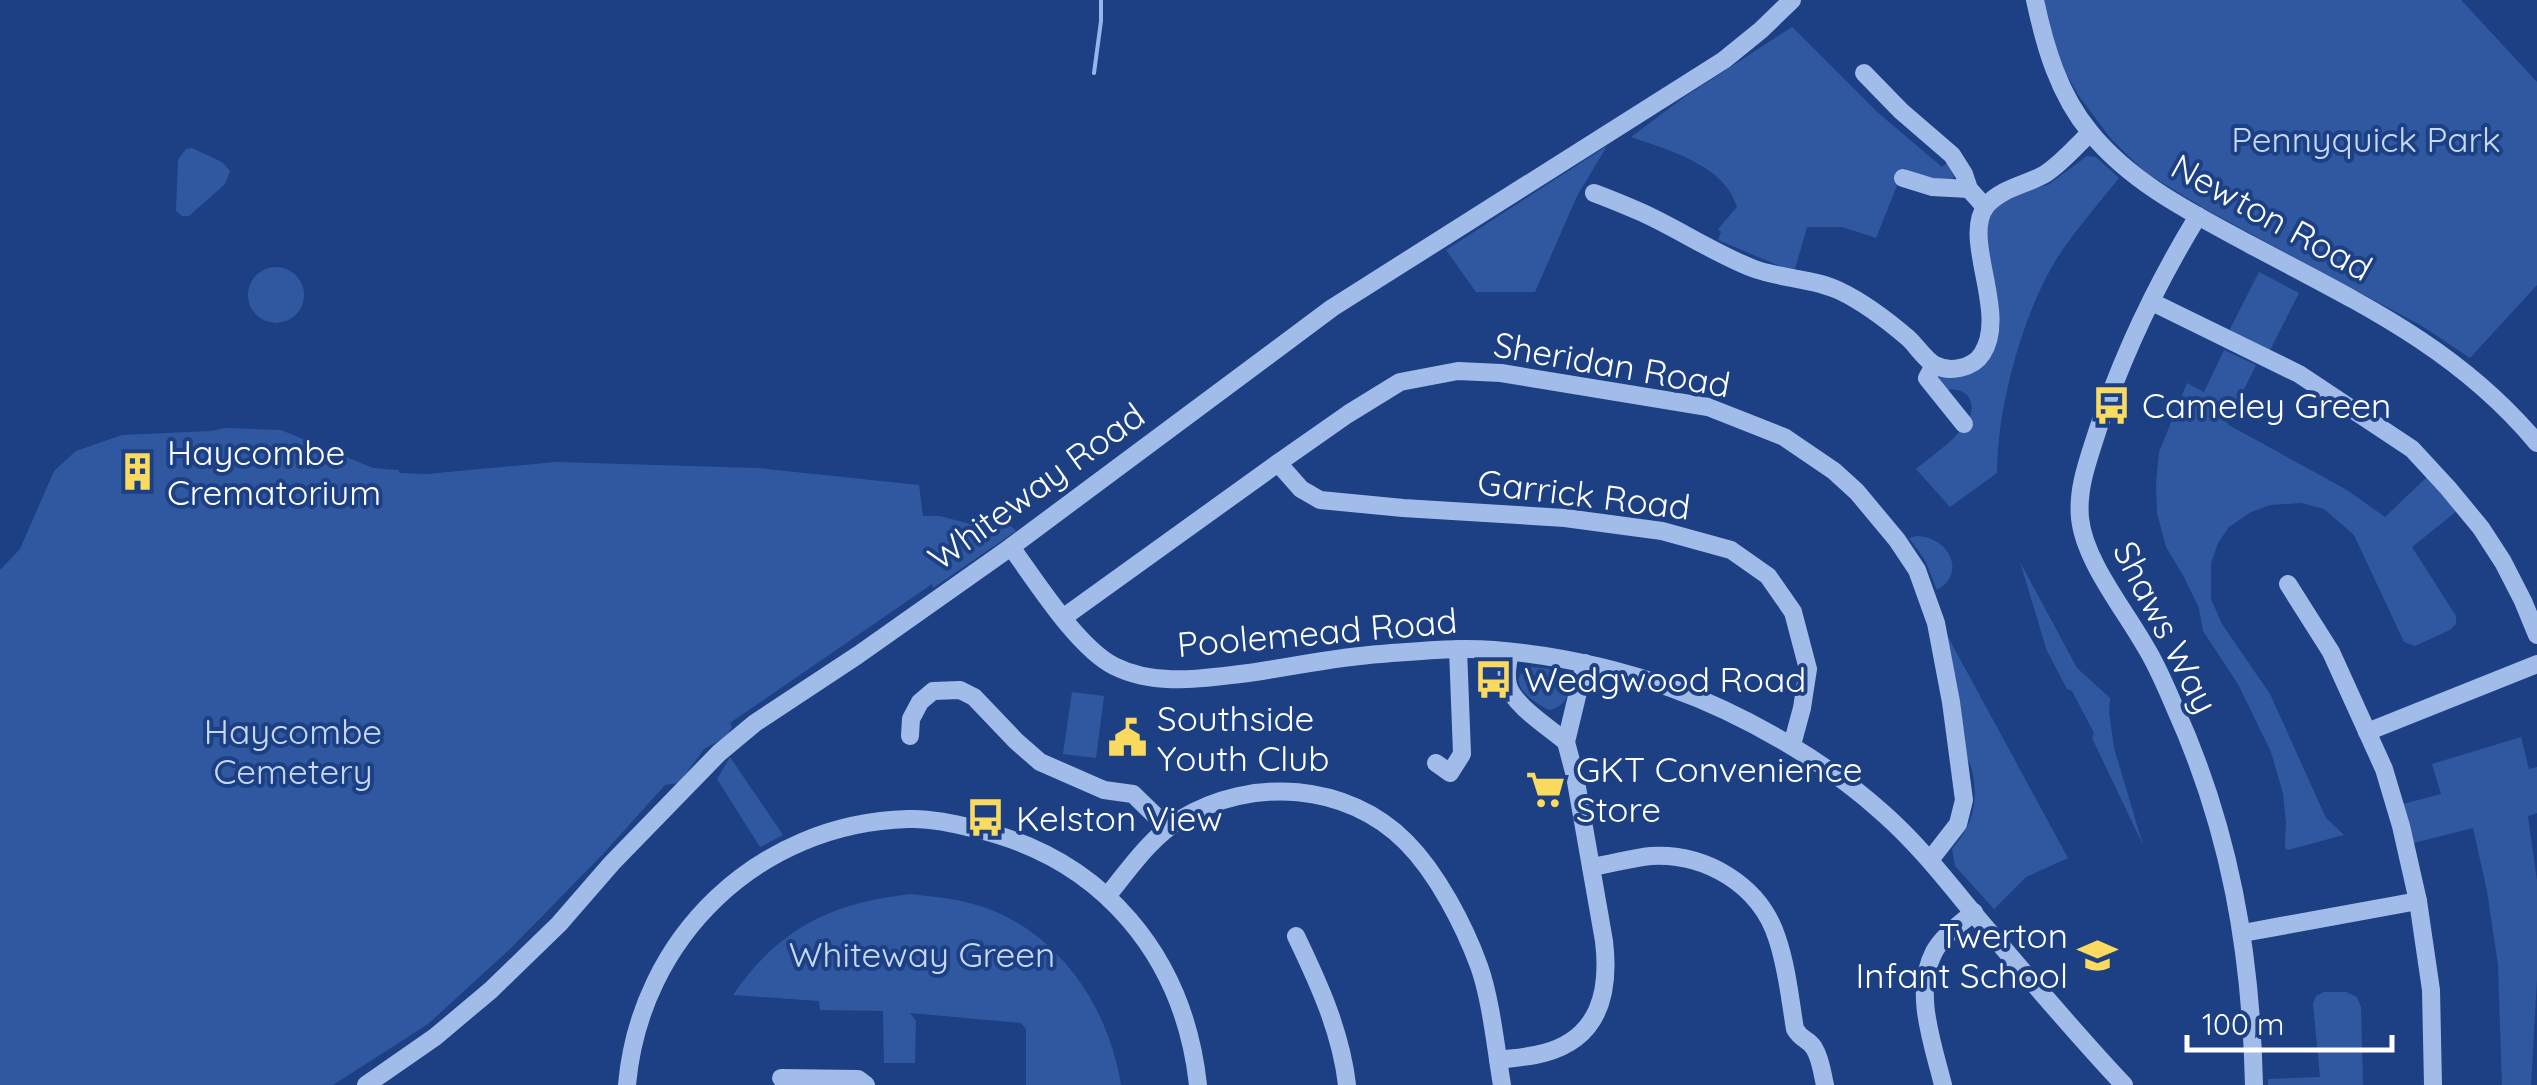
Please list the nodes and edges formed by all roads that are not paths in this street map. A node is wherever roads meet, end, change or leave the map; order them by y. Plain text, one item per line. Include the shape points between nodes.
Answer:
1 (1792, 0) edge
2 (2035, 0) edge
3 (1864, 73) dead end
4 (2090, 133) junction
5 (1903, 178) dead end
6 (1968, 189) junction
7 (1594, 193) dead end
8 (1985, 207) junction
9 (2198, 216) junction
10 (2152, 302) junction
11 (1934, 365) junction
12 (2528, 418) edge
13 (1964, 424) dead end
14 (2537, 443) edge
15 (1278, 463) junction
16 (1010, 547) junction
17 (2289, 583) dead end
18 (1064, 617) junction
19 (2537, 635) edge
20 (1458, 650) junction
21 (1510, 652) junction
22 (1584, 663) junction
23 (2537, 664) edge
24 (2367, 732) junction
25 (910, 736) dead end
26 (1566, 742) junction
27 (1792, 746) junction
28 (1436, 763) dead end
29 (1168, 828) junction
30 (1930, 860) junction
31 (1591, 867) junction
32 (1108, 894) junction
33 (2418, 901) junction
34 (1974, 912) junction
35 (2243, 932) junction
36 (1296, 936) dead end
37 (1498, 1060) junction
38 (781, 1078) dead end
39 (366, 1085) edge
40 (627, 1085) edge
41 (866, 1085) edge
42 (1198, 1085) edge
43 (1347, 1085) edge
44 (1502, 1085) edge
45 (1825, 1085) edge
46 (1943, 1085) edge
47 (2124, 1085) edge
48 (2254, 1085) edge
49 (2433, 1085) edge

1 - 16 street, Whiteway Road via 1724,60 1294,334
2 - 4 street, Newton Road via 2056,75
3 - 6 street via 1952,154
4 - 8 street via 2050,171
4 - 9 street, Newton Road via 2131,172
5 - 6 street
6 - 8 street
7 - 11 street via 1647,208 1750,268 1836,288 1871,308
8 - 11 street via 1977,230 1988,288 1985,350 1965,367
9 - 10 street, Shaws Way
9 - 12 street, Newton Road via 2412,334
10 - 19 street via 2299,374 2412,448 2480,528
10 - 35 street, Shaws Way via 2108,398 2084,472 2080,518 2092,558 2148,650 2194,754
11 - 13 street via 1928,378
12 - 14 street, Newton Road
15 - 18 street, Sheridan Road
15 - 27 street, Garrick Road via 1320,500 1565,518 1732,550 1768,576 1792,612 1808,669
15 - 30 street, Sheridan Road via 1400,382 1458,371 1553,380 1708,408 1784,436 1858,492 1897,540 1928,596 1964,800 1958,824
16 - 18 street, Poolemead Road
16 - 39 street, Whiteway Road via 719,753 491,990
17 - 24 street via 2331,652
18 - 20 street, Poolemead Road via 1111,665 1156,679
20 - 21 street, Poolemead Road
20 - 28 street via 1462,754 1450,773
21 - 22 street, Poolemead Road
21 - 26 street via 1506,672 1515,700
22 - 26 street
22 - 27 street, Poolemead Road via 1672,689
23 - 24 street
24 - 33 street via 2401,826
25 - 29 street via 920,702 933,691 960,690 1040,762 1091,786 1134,794
26 - 31 street
27 - 30 street, Poolemead Road via 1884,814
29 - 32 street
29 - 37 street via 1218,801 1293,792 1356,807 1390,828 1426,866 1462,928 1480,970
30 - 34 street, Poolemead Road
31 - 37 street via 1607,967 1598,1009 1574,1040
31 - 45 street via 1651,856 1692,860 1746,889 1776,934 1796,1029 1816,1050
32 - 40 street via 1038,849 960,825 913,818 818,835 747,872 678,941 634,1036
32 - 42 street via 1170,983 1191,1038
33 - 35 street
33 - 49 street
34 - 46 street via 1935,950 1928,972 1926,1015
34 - 47 street, Poolemead Road
35 - 48 street, Shaws Way
36 - 43 street via 1326,1000
37 - 44 street
38 - 41 street via 858,1079

